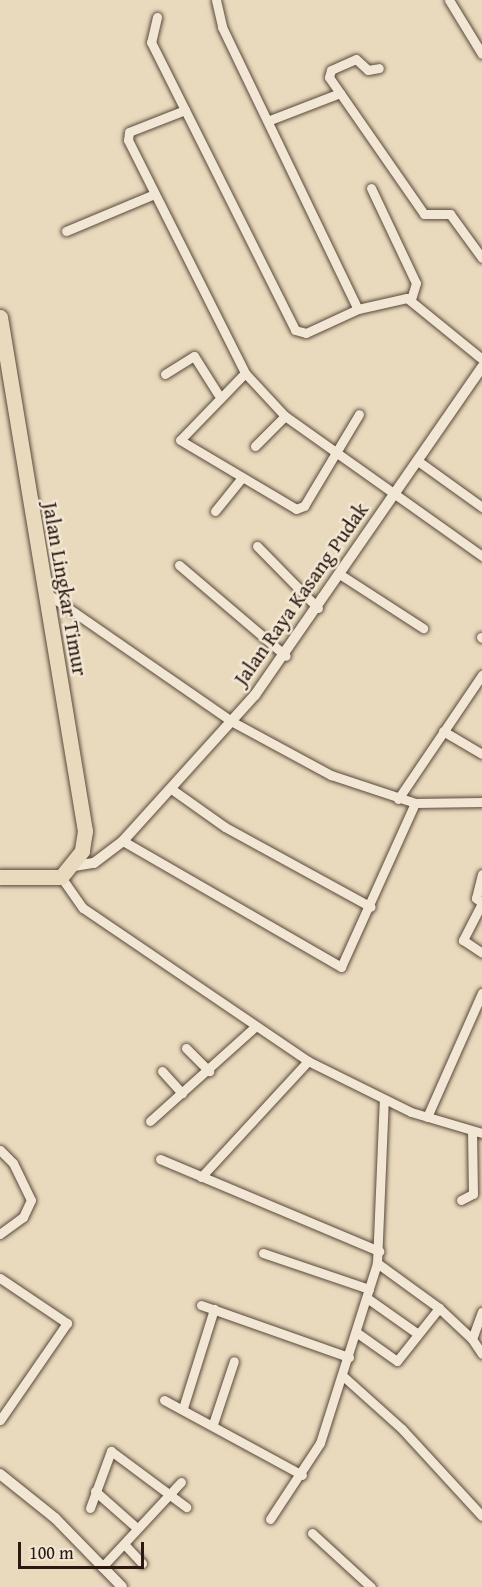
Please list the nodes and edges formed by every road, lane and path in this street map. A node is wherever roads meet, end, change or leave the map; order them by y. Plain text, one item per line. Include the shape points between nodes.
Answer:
1 (216, 0) edge
2 (449, 0) edge
3 (157, 17) dead end
4 (482, 54) edge
5 (379, 68) dead end
6 (340, 93) junction
7 (186, 110) junction
8 (270, 120) junction
9 (371, 188) dead end
10 (152, 195) junction
11 (66, 231) dead end
12 (482, 258) edge
13 (411, 299) junction
14 (357, 309) junction
15 (0, 317) edge
16 (482, 358) edge
17 (482, 367) edge
18 (245, 373) junction
19 (165, 374) dead end
20 (218, 394) junction
21 (360, 414) dead end
22 (285, 416) junction
23 (255, 446) dead end
24 (334, 452) junction
25 (418, 461) junction
26 (240, 480) junction
27 (394, 496) junction
28 (482, 507) edge
29 (215, 512) dead end
30 (257, 546) dead end
31 (482, 556) edge
32 (179, 565) dead end
33 (341, 575) junction
34 (43, 591) junction
35 (318, 608) junction
36 (423, 628) dead end
37 (286, 656) junction
38 (482, 675) edge
39 (479, 686) edge
40 (231, 721) junction
41 (443, 731) junction
42 (482, 754) edge
43 (170, 788) junction
44 (398, 799) junction
45 (482, 802) edge
46 (415, 803) junction
47 (123, 841) junction
48 (74, 866) junction
49 (482, 874) edge
50 (0, 877) edge
51 (61, 878) junction
52 (482, 903) edge
53 (371, 907) junction
54 (482, 953) edge
55 (482, 993) edge
56 (256, 1026) junction
57 (186, 1048) dead end
58 (309, 1061) junction
59 (162, 1071) dead end
60 (209, 1071) junction
61 (182, 1093) junction
62 (384, 1099) junction
63 (427, 1117) junction
64 (150, 1121) dead end
65 (472, 1131) junction
66 (482, 1133) edge
67 (0, 1150) edge
68 (160, 1159) dead end
69 (201, 1177) junction
70 (477, 1191) edge
71 (461, 1200) dead end
72 (0, 1234) edge
73 (379, 1251) junction
74 (263, 1253) dead end
75 (377, 1263) junction
76 (0, 1278) edge
77 (368, 1294) junction
78 (201, 1305) dead end
79 (439, 1308) junction
80 (214, 1309) junction
81 (482, 1312) edge
82 (356, 1332) junction
83 (418, 1334) junction
84 (472, 1339) junction
85 (482, 1354) edge
86 (349, 1357) junction
87 (234, 1361) dead end
88 (343, 1376) junction
89 (164, 1400) dead end
90 (183, 1408) junction
91 (0, 1420) edge
92 (213, 1424) junction
93 (0, 1474) edge
94 (302, 1475) junction
95 (181, 1482) dead end
96 (95, 1491) junction
97 (170, 1495) junction
98 (186, 1507) dead end
99 (90, 1508) dead end
100 (482, 1515) edge
101 (270, 1519) dead end
102 (137, 1528) junction
103 (312, 1533) dead end
104 (125, 1545) junction
105 (142, 1563) dead end
106 (102, 1567) junction
107 (122, 1587) edge
108 (371, 1587) edge

1 - 8 street via 222,27
2 - 4 street
3 - 7 street via 151,42
5 - 6 street via 368,70 356,59 331,70 329,77
6 - 8 street
6 - 12 street via 423,214 450,214
7 - 10 street via 128,135
7 - 14 street via 295,330 306,333
8 - 14 street
9 - 13 street via 416,283
10 - 11 street
10 - 18 street
13 - 14 street
13 - 16 street
15 - 34 highway, Jalan Lingkar Timur
17 - 25 street, Jalan Raya Kasang Pudak
18 - 20 street
18 - 22 street
19 - 20 street via 194,356
20 - 26 street via 180,440
21 - 24 street
22 - 23 street
22 - 24 street
24 - 26 street via 299,509
24 - 27 street
25 - 27 street, Jalan Raya Kasang Pudak
25 - 28 street
26 - 29 street
27 - 31 street
27 - 33 street, Jalan Raya Kasang Pudak
30 - 35 street
32 - 37 street
33 - 35 street, Jalan Raya Kasang Pudak
33 - 36 street
34 - 40 street
34 - 48 highway, Jalan Lingkar Timur via 85,831
35 - 37 street, Jalan Raya Kasang Pudak
37 - 40 street, Jalan Raya Kasang Pudak
38 - 39 street
39 - 41 street
40 - 43 street, Jalan Raya Kasang Pudak
40 - 44 street via 331,774
41 - 42 street
41 - 44 street
43 - 47 street, Jalan Raya Kasang Pudak
43 - 53 street via 225,827
44 - 46 street
45 - 46 street
46 - 53 street
47 - 48 street, Jalan Raya Kasang Pudak via 94,863
47 - 53 street via 338,967
48 - 51 highway
49 - 52 street via 476,898
50 - 51 highway
51 - 56 street via 83,908
52 - 54 street via 463,940
55 - 63 street
56 - 58 street
56 - 60 street
57 - 60 street
58 - 62 street
58 - 69 street
59 - 61 street
60 - 61 street
61 - 64 street
62 - 63 street
62 - 73 street
63 - 65 street
65 - 66 street
65 - 70 street
67 - 72 street via 13,1163 31,1200 23,1217
68 - 69 street
69 - 73 street
70 - 71 street
73 - 75 street
74 - 77 street
75 - 77 street
75 - 79 street
76 - 91 street via 67,1323
77 - 82 street
77 - 83 street
78 - 80 street
79 - 83 street
79 - 84 street
80 - 86 street
80 - 90 street
81 - 84 street
82 - 83 street via 394,1361
82 - 86 street
84 - 85 street
86 - 88 street
87 - 92 street
88 - 94 street via 320,1443
88 - 100 street via 402,1429
89 - 90 street
90 - 92 street
92 - 94 street
93 - 106 street via 55,1518
94 - 101 street
95 - 97 street
96 - 97 street via 111,1451
96 - 99 street
96 - 102 street
97 - 98 street
97 - 102 street
102 - 104 street
103 - 108 street
104 - 105 street
104 - 106 street
106 - 107 street

